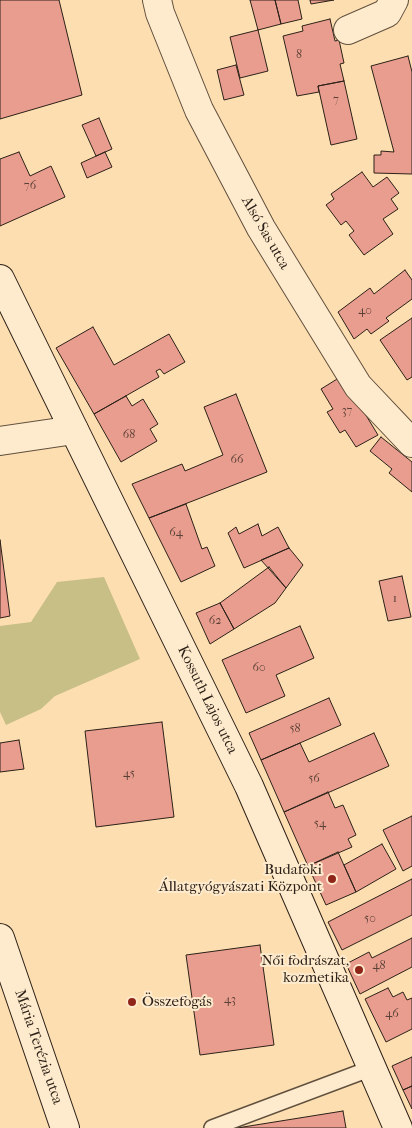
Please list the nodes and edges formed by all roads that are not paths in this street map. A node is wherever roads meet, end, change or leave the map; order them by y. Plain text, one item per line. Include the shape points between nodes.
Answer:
1 (157, 0) edge
2 (394, 0) edge
3 (348, 30) dead end
4 (0, 278) edge
5 (74, 430) junction
6 (0, 441) edge
7 (412, 443) edge
8 (0, 938) edge
9 (372, 1068) junction
10 (65, 1128) edge
11 (212, 1128) edge
12 (398, 1128) edge

1 - 7 main road, Alsó Sas utca via 199,110 261,228 358,386
2 - 3 main road via 387,13
4 - 5 main road, Kossuth Lajos utca
5 - 6 main road
5 - 9 main road, Kossuth Lajos utca via 249,786
8 - 10 main road, Mária Terézia utca
9 - 11 lane
9 - 12 main road, Kossuth Lajos utca

